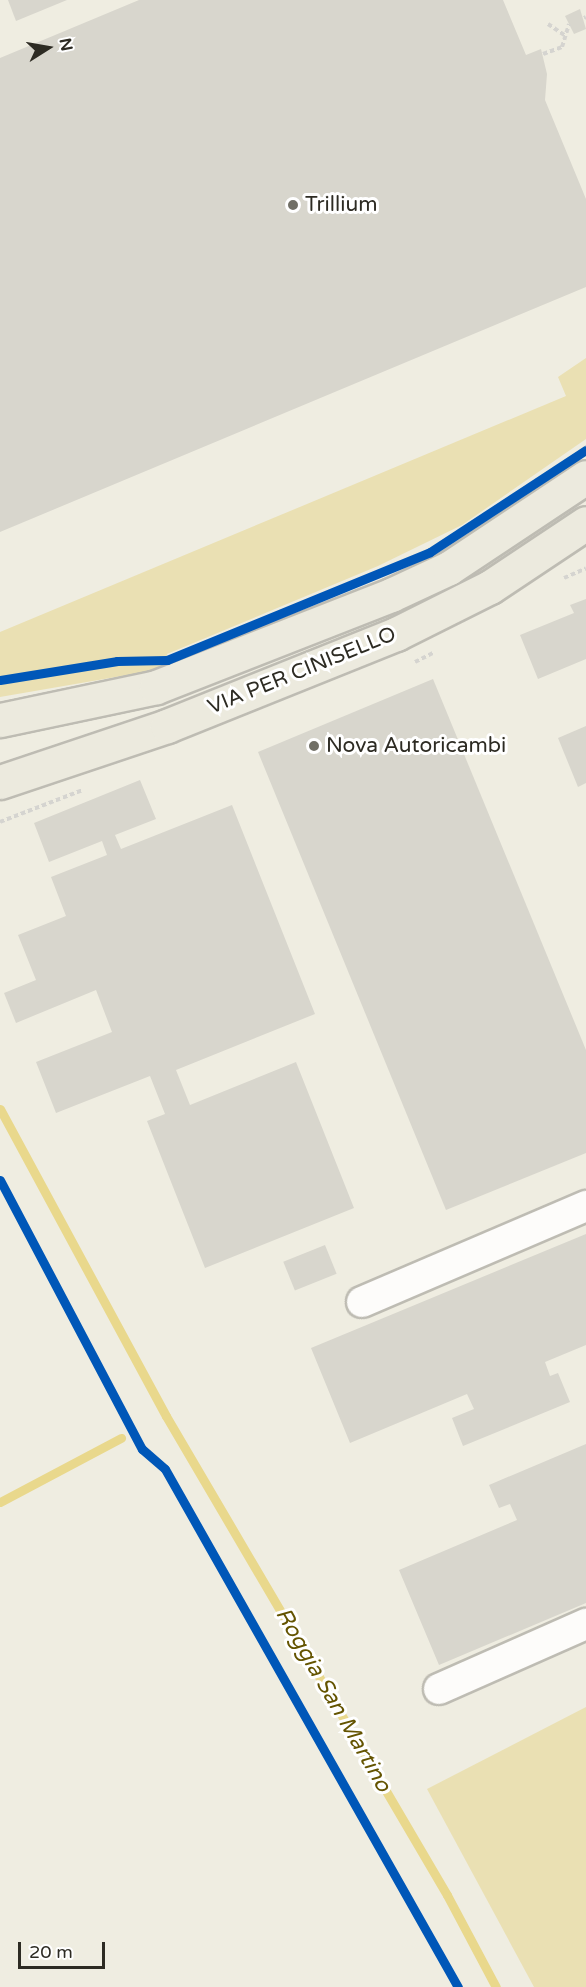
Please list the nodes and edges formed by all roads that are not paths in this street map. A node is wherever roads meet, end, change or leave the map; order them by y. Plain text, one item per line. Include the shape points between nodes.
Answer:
1 (586, 477) edge
2 (586, 523) edge
3 (0, 720) edge
4 (0, 782) edge
5 (586, 1206) edge
6 (362, 1302) dead end
7 (586, 1624) edge
8 (439, 1689) dead end

1 - 3 main road, VIA PER CINISELLO via 449,568 391,595 156,687
2 - 4 main road, VIA PER CINISELLO via 490,587 396,634 167,726
5 - 6 lane
7 - 8 lane

